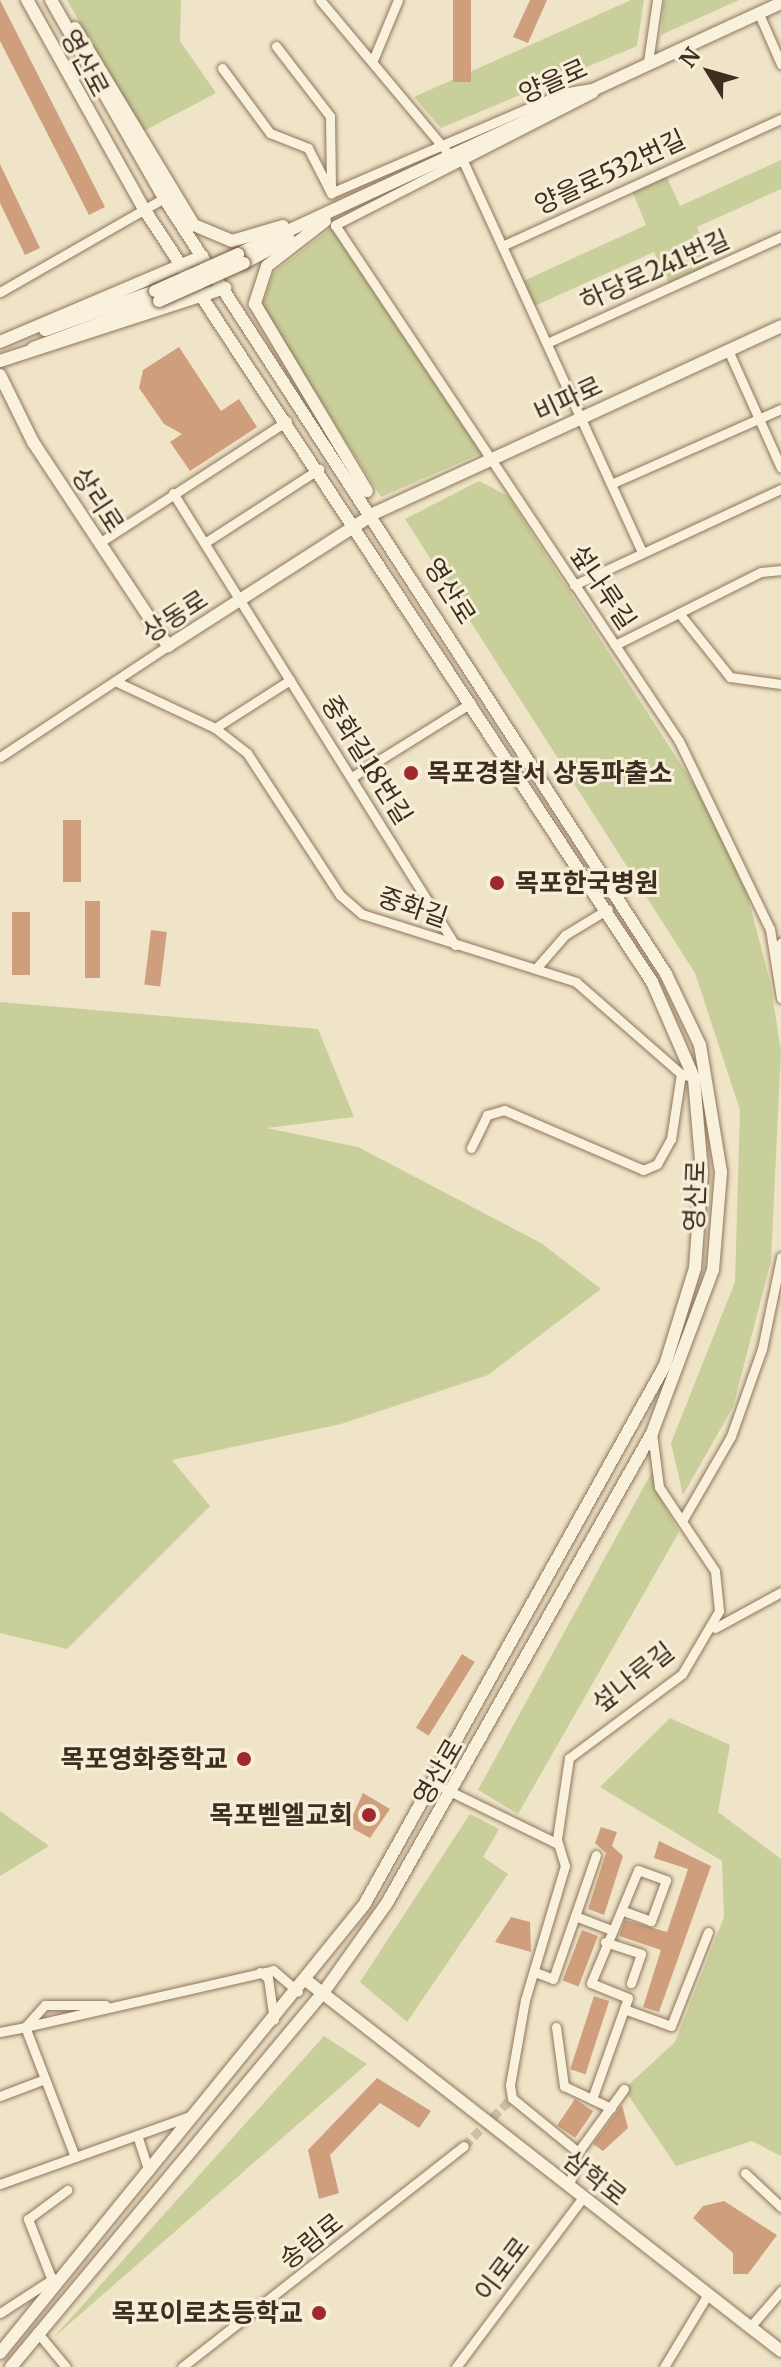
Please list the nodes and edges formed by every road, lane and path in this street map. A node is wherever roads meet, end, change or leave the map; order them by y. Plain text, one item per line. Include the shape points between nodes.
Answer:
1 (27, 0) edge
2 (51, 0) edge
3 (58, 0) edge
4 (320, 0) edge
5 (398, 0) edge
6 (657, 0) edge
7 (781, 3) edge
8 (759, 14) junction
9 (276, 46) dead end
10 (374, 61) junction
11 (648, 62) junction
12 (781, 64) edge
13 (222, 68) dead end
14 (612, 78) junction
15 (781, 119) edge
16 (444, 148) junction
17 (463, 161) junction
18 (331, 193) junction
19 (164, 198) junction
20 (346, 204) junction
21 (144, 209) junction
22 (781, 237) edge
23 (502, 246) junction
24 (203, 256) junction
25 (182, 265) junction
26 (225, 288) junction
27 (0, 292) edge
28 (157, 296) junction
29 (203, 297) junction
30 (781, 326) edge
31 (547, 343) junction
32 (0, 344) edge
33 (728, 350) junction
34 (0, 361) edge
35 (0, 375) edge
36 (781, 409) edge
37 (580, 417) junction
38 (759, 419) junction
39 (287, 421) junction
40 (493, 459) junction
41 (781, 468) edge
42 (319, 469) junction
43 (611, 484) junction
44 (781, 489) edge
45 (173, 493) junction
46 (375, 513) junction
47 (356, 523) junction
48 (206, 542) junction
49 (99, 543) junction
50 (642, 552) junction
51 (781, 570) edge
52 (574, 585) junction
53 (240, 600) junction
54 (679, 613) junction
55 (615, 645) junction
56 (168, 646) junction
57 (290, 680) junction
58 (117, 682) junction
59 (781, 684) edge
60 (471, 703) junction
61 (215, 728) junction
62 (0, 757) edge
63 (352, 777) junction
64 (608, 909) junction
65 (781, 942) edge
66 (455, 945) junction
67 (776, 964) junction
68 (538, 966) junction
69 (781, 998) edge
70 (694, 1076) junction
71 (471, 1148) dead end
72 (781, 1257) edge
73 (652, 1433) junction
74 (682, 1521) junction
75 (781, 1592) edge
76 (715, 1628) junction
77 (433, 1783) junction
78 (452, 1792) junction
79 (558, 1844) junction
80 (596, 1855) dead end
81 (623, 1911) junction
82 (575, 1916) junction
83 (609, 1929) junction
84 (708, 1932) dead end
85 (605, 1942) junction
86 (260, 1972) junction
87 (535, 1972) junction
88 (307, 1981) junction
89 (631, 1983) dead end
90 (298, 1992) junction
91 (323, 1993) junction
92 (116, 2006) junction
93 (624, 2009) junction
94 (274, 2021) junction
95 (25, 2027) junction
96 (556, 2027) dead end
97 (0, 2032) edge
98 (45, 2079) junction
99 (624, 2089) dead end
100 (0, 2096) edge
101 (592, 2099) junction
102 (611, 2108) junction
103 (196, 2114) junction
104 (137, 2135) junction
105 (464, 2146) tunnel mouth
106 (578, 2152) junction
107 (75, 2157) junction
108 (149, 2171) junction
109 (745, 2173) dead end
110 (0, 2184) edge
111 (569, 2186) junction
112 (67, 2190) dead end
113 (583, 2197) junction
114 (781, 2207) edge
115 (81, 2250) junction
116 (52, 2280) junction
117 (781, 2291) edge
118 (708, 2294) junction
119 (0, 2312) edge
120 (750, 2327) junction
121 (37, 2332) junction
122 (781, 2351) edge
123 (0, 2353) edge
124 (11, 2367) edge
125 (66, 2367) edge
126 (182, 2367) edge
127 (456, 2367) edge
128 (664, 2367) edge

1 - 21 street, 영산로
2 - 19 street, 영산로
3 - 20 street via 201,231 241,240
4 - 10 street
5 - 10 street
6 - 11 street
7 - 8 street, 양을로
8 - 11 street, 양을로
8 - 12 street
9 - 18 street via 330,116
10 - 16 street
11 - 14 street, 양을로
13 - 18 street via 270,133 308,148
14 - 16 street, 양을로
14 - 17 street via 583,102
15 - 23 street, 양을로532번길
16 - 17 street
16 - 18 street
16 - 20 street, 양을로
17 - 23 street
17 - 40 street, 섶나루길 via 335,225
19 - 21 street
19 - 24 street, 영산로
20 - 28 street, 양을로, bridge
20 - 46 street via 267,266 255,304 357,469
21 - 25 street, 영산로
21 - 27 street
22 - 31 street, 하당로241번길
23 - 31 street
24 - 25 street
24 - 26 street, 영산로
25 - 29 street, 영산로
25 - 32 street
26 - 29 street
26 - 46 street, 영산로
28 - 32 street
28 - 34 street
29 - 34 street
29 - 39 street, 영산로
30 - 33 street, 비파로
31 - 37 street
33 - 37 street, 비파로
33 - 38 street
35 - 49 street, 상리로
36 - 38 street
37 - 40 street, 비파로
37 - 43 street
38 - 41 street
38 - 43 street
39 - 42 street, 영산로
39 - 45 street
40 - 46 street, 비파로
40 - 52 street, 섶나루길
42 - 47 street, 영산로
42 - 48 street
43 - 50 street
44 - 50 street
45 - 48 street, 중화길18번길
45 - 49 street
46 - 47 street, 상동로
46 - 70 street, 영산로 via 626,905 688,1016
47 - 53 street, 상동로
47 - 60 street, 영산로
48 - 53 street, 중화길18번길
49 - 56 street, 상리로
50 - 52 street
51 - 54 street via 761,572
52 - 55 street, 섶나루길
53 - 56 street, 상동로
53 - 57 street, 중화길18번길
54 - 55 street
54 - 59 street via 730,677
55 - 67 street, 섶나루길 via 732,838 770,929
56 - 58 street, 상동로
57 - 61 street
57 - 63 street, 중화길18번길
58 - 61 street, 중화길
58 - 62 street, 상동로
60 - 63 street
60 - 64 street, 영산로
61 - 66 street, 중화길 via 264,775 340,895 373,920
63 - 66 street, 중화길18번길
64 - 68 street via 565,935
64 - 70 street, 영산로 via 652,982
65 - 67 street
66 - 68 street, 중화길
67 - 69 street, 섶나루길
68 - 70 street, 중화길 via 583,986
70 - 71 street via 671,1139 657,1164 643,1170 504,1110 487,1115
70 - 73 street, 영산로 via 721,1172 713,1270
70 - 77 street, 영산로 via 701,1216 695,1268 665,1365
72 - 74 street via 762,1349 731,1436
73 - 74 street, 섶나루길 via 659,1487
73 - 78 street, 영산로
74 - 76 street, 섶나루길 via 720,1582
75 - 76 street
76 - 79 street, 섶나루길 via 682,1674 569,1758
77 - 78 street
77 - 88 street, 영산로 via 364,1905
78 - 79 street
78 - 91 street, 영산로
79 - 87 street, 섶나루길 via 565,1866
80 - 82 street
81 - 81 street via 638,1870 666,1880 651,1921
81 - 83 street
82 - 83 street
82 - 87 street via 553,1979
83 - 85 street
84 - 93 street via 671,2026
85 - 89 street via 641,1954
85 - 93 street via 591,1983 628,1998
86 - 90 street via 273,1970
86 - 92 street
86 - 94 street via 268,1978
87 - 106 street, 섶나루길 via 512,2098
88 - 90 street, 영산로
88 - 91 street
90 - 94 street, 영산로
91 - 111 street, 삼학로
91 - 121 street, 영산로
92 - 95 street
92 - 95 street via 45,2005
93 - 101 street
94 - 103 street, 영산로
95 - 97 street
95 - 98 street
96 - 101 street via 564,2086
98 - 100 street
98 - 107 street
99 - 102 street
101 - 102 street
102 - 106 street
103 - 104 street
103 - 108 street, 영산로
104 - 107 street
104 - 108 street
105 - 126 street, 송림로
106 - 111 street
107 - 110 street
108 - 115 street, 영산로
109 - 114 street
111 - 113 street, 삼학로
112 - 116 street via 28,2219
113 - 118 street, 삼학로
113 - 127 street, 이로로
115 - 116 street
115 - 123 street, 영산로
116 - 119 street
117 - 120 street
118 - 120 street, 삼학로
118 - 128 street
120 - 122 street, 삼학로
121 - 124 street, 영산로
121 - 125 street

